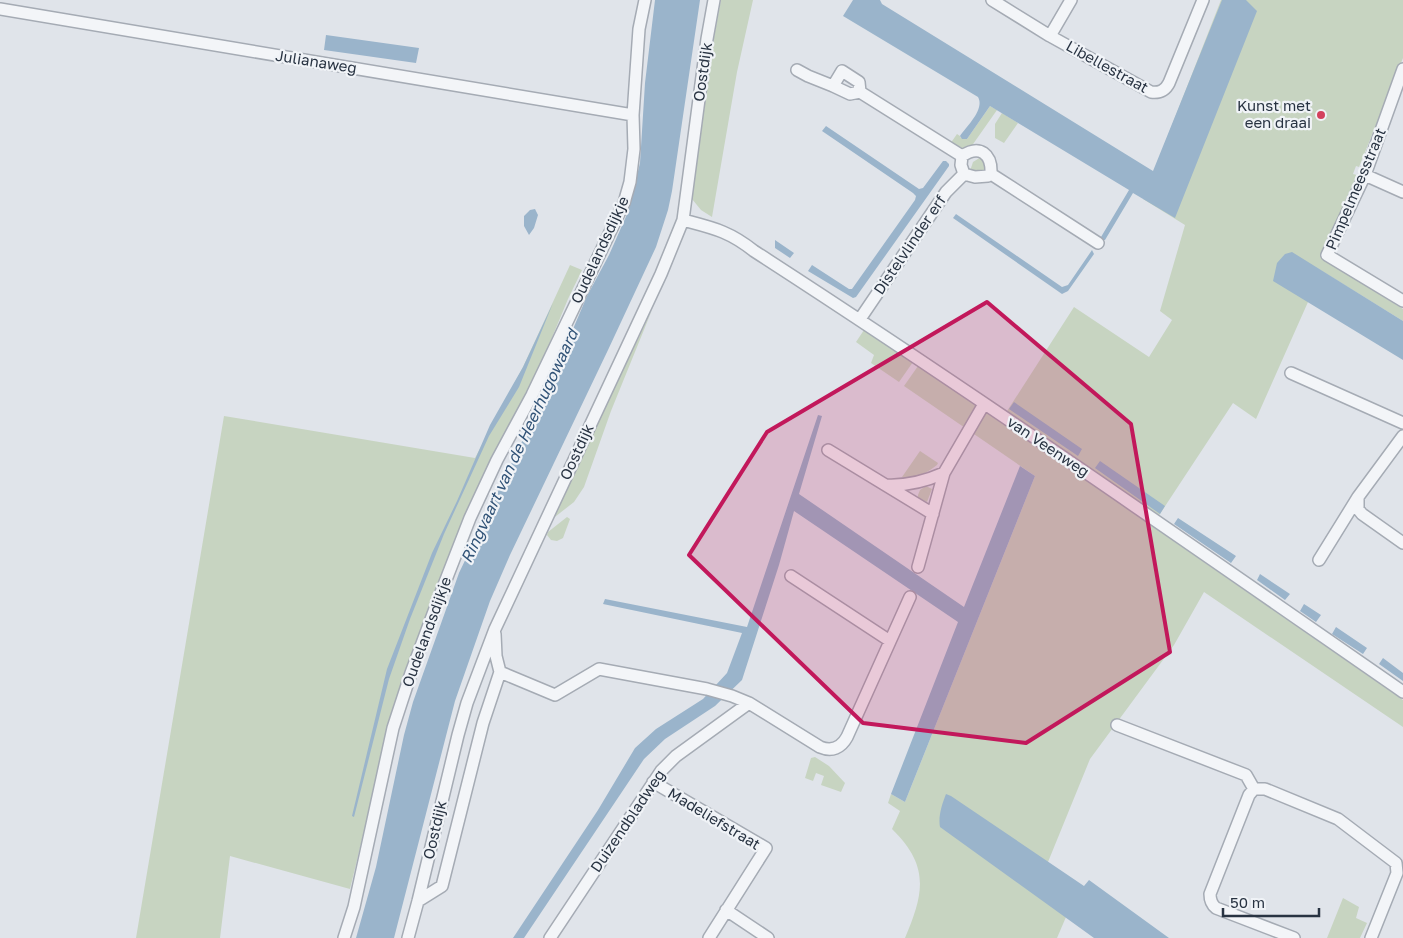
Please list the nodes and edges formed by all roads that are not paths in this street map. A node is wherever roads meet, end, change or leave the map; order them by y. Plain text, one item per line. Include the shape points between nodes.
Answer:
1 (645, 0) edge
2 (714, 0) edge
3 (992, 0) edge
4 (1071, 0) edge
5 (1203, 0) edge
6 (0, 9) edge
7 (1050, 36) junction
8 (1403, 69) edge
9 (798, 70) dead end
10 (833, 86) junction
11 (860, 92) junction
12 (632, 115) junction
13 (979, 139) dead end
14 (976, 151) junction
15 (962, 156) junction
16 (964, 174) junction
17 (991, 174) junction
18 (1365, 175) junction
19 (1403, 192) edge
20 (683, 220) junction
21 (1098, 243) dead end
22 (1403, 301) edge
23 (860, 319) junction
24 (1291, 373) dead end
25 (984, 404) junction
26 (1403, 423) edge
27 (1403, 436) edge
28 (828, 450) dead end
29 (944, 473) junction
30 (886, 485) junction
31 (1358, 497) junction
32 (933, 514) junction
33 (1403, 543) edge
34 (1319, 560) dead end
35 (918, 567) dead end
36 (791, 576) dead end
37 (910, 597) dead end
38 (494, 629) junction
39 (890, 641) junction
40 (500, 672) junction
41 (1403, 692) edge
42 (749, 703) junction
43 (1117, 725) dead end
44 (653, 782) junction
45 (1254, 789) junction
46 (418, 901) junction
47 (726, 910) junction
48 (344, 938) edge
49 (408, 938) edge
50 (550, 938) edge
51 (709, 938) edge
52 (768, 938) edge
53 (1294, 938) edge
54 (1371, 938) edge

1 - 12 street, Oudelandsdijkje via 639,29
2 - 20 street, Oostdijk
3 - 7 street, Libellestraat
4 - 7 street
5 - 7 street, Libellestraat via 1169,83 1160,92 1151,92
6 - 12 street, Julianaweg
8 - 18 street, Pimpelmeesstraat
9 - 10 street
10 - 11 street via 850,94
10 - 11 street via 842,71 859,82
11 - 15 street
12 - 48 street, Oudelandsdijkje via 634,149 624,203 532,395 496,460 470,518 411,673 393,728 354,907
13 - 14 street
14 - 15 street
14 - 17 street via 988,156 992,164
15 - 16 street
16 - 17 street via 984,177
16 - 23 street, Distelvlinder erf via 946,192
17 - 21 street
18 - 19 street
18 - 22 street, Pimpelmeesstraat via 1327,255
20 - 23 street, van Veenweg via 735,237
20 - 38 street, Oostdijk via 661,274
23 - 25 street, van Veenweg
24 - 26 street
25 - 29 street
25 - 41 street, van Veenweg
27 - 31 street
28 - 30 street
29 - 30 street via 917,482
29 - 32 street
30 - 32 street
31 - 33 street via 1358,509 1362,514
31 - 34 street
32 - 35 street
36 - 39 street
37 - 39 street
38 - 40 street
38 - 46 street, Oostdijk via 460,727
39 - 42 street via 840,747 826,750
40 - 42 street via 555,695 599,669 707,690
40 - 46 street, Oostdijk via 483,723 442,886
42 - 44 street, Duizendbladweg via 676,756
43 - 45 street via 1246,775
44 - 47 street, Madeliefstraat via 766,848
44 - 50 street, Duizendbladweg
45 - 53 street via 1210,899 1216,908
45 - 54 street via 1265,789 1338,819 1396,863 1397,872
46 - 49 street, Oostdijk
47 - 51 street, Madeliefstraat
47 - 52 street

